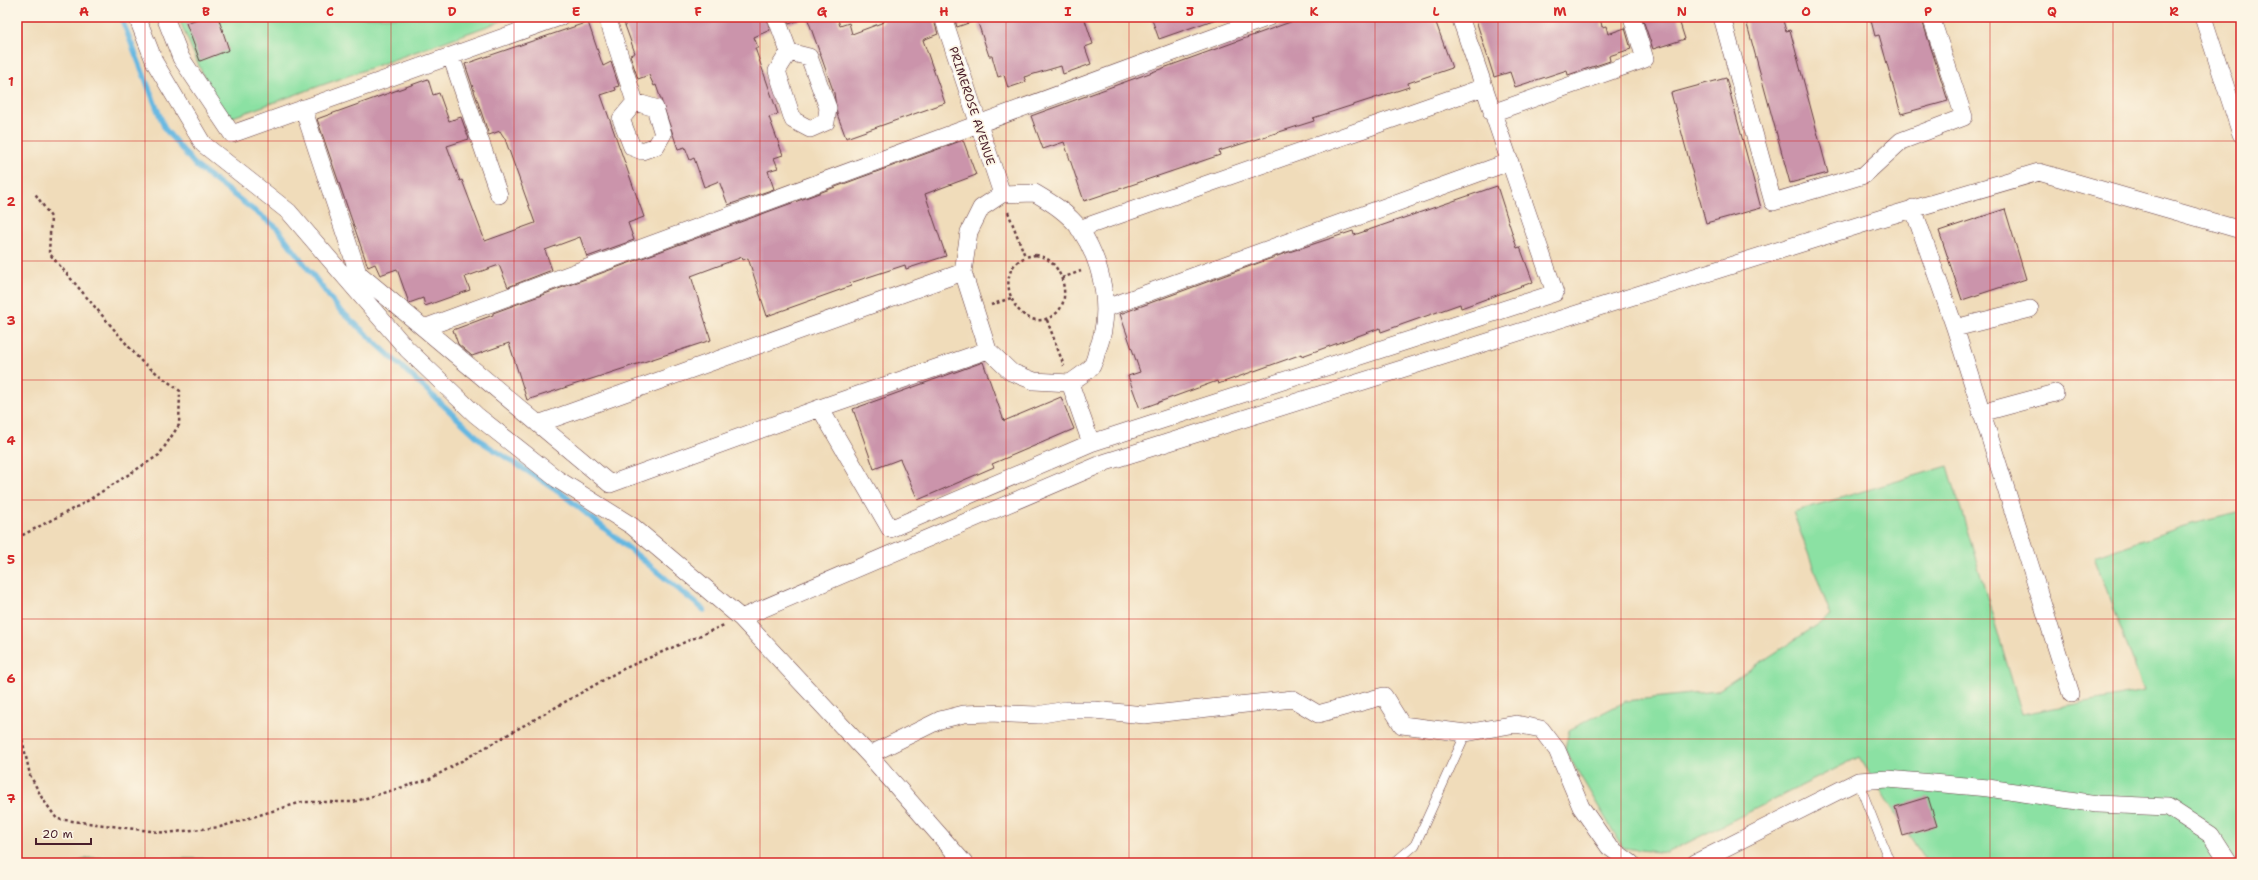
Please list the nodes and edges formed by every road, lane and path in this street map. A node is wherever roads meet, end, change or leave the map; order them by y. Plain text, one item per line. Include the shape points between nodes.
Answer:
1 (137, 17) edge
2 (165, 17) edge
3 (560, 17) edge
4 (607, 17) edge
5 (776, 17) edge
6 (943, 17) edge
7 (1269, 17) edge
8 (1460, 17) edge
9 (1632, 17) edge
10 (1722, 17) edge
11 (1931, 17) edge
12 (2203, 17) edge
13 (789, 52) dead end
14 (451, 56) junction
15 (1484, 87) junction
16 (635, 102) dead end
17 (303, 108) junction
18 (1492, 113) junction
19 (979, 123) junction
20 (2241, 134) edge
21 (1509, 162) junction
22 (34, 192) dead end
23 (499, 194) dead end
24 (1002, 194) junction
25 (1913, 208) junction
26 (1080, 229) junction
27 (2241, 230) edge
28 (1025, 256) junction
29 (963, 272) junction
30 (1010, 298) junction
31 (989, 306) dead end
32 (1106, 308) junction
33 (2030, 309) dead end
34 (1047, 320) junction
35 (424, 328) junction
36 (1955, 328) junction
37 (988, 350) junction
38 (1070, 383) junction
39 (2055, 393) dead end
40 (820, 408) junction
41 (1981, 413) junction
42 (538, 424) junction
43 (1091, 443) junction
44 (17, 538) edge
45 (741, 618) junction
46 (2070, 694) dead end
47 (17, 716) edge
48 (1466, 733) junction
49 (869, 755) junction
50 (1858, 781) junction
51 (964, 863) edge
52 (1394, 863) edge
53 (1631, 863) edge
54 (1695, 863) edge
55 (1890, 863) edge
56 (2229, 863) edge

1 - 45 street via 155,63 203,144 289,212 407,349 476,415 557,479 632,526
2 - 17 street via 181,58 232,134
3 - 14 street
4 - 16 street
5 - 13 street
6 - 19 street, PRIMEROSE AVENUE
7 - 19 street
8 - 15 street
9 - 18 street via 1645,59
10 - 11 street via 1773,202 1864,175 1901,141 1964,117
12 - 20 street
14 - 17 street
14 - 23 street
15 - 18 street
15 - 26 street
17 - 35 street via 358,273
18 - 21 street
19 - 24 street, PRIMEROSE AVENUE
19 - 35 street
21 - 32 street
21 - 43 street via 1555,293
22 - 44 path via 52,217 49,253 141,361 180,391 179,425 160,455 84,503
24 - 26 street via 1035,193 1061,209
24 - 28 path
24 - 29 street via 981,208 969,232
25 - 27 street via 2039,172
25 - 36 street
25 - 45 street via 1106,462
26 - 32 street via 1092,252 1102,283
28 - 30 path via 1014,263 1010,274
28 - 34 path via 1036,255 1047,259 1056,267 1062,278 1062,304
29 - 37 street
29 - 42 street
30 - 31 path
30 - 34 path via 1017,309 1026,316
32 - 38 street via 1103,336 1092,366
33 - 36 street
34 - 38 path
35 - 42 street
36 - 41 street
37 - 38 street via 1011,372 1034,381
37 - 40 street
38 - 43 street
39 - 41 street
40 - 42 street via 610,484
40 - 43 street via 890,529
41 - 46 street
45 - 47 path via 621,670 430,779 352,802 302,802 220,827 166,833 57,819 30,775
45 - 49 street
48 - 49 street via 1402,725 1384,696 1318,714 1293,699 1144,715 1094,710 1066,710 1037,715 964,714 940,720
48 - 52 lane via 1415,844
48 - 53 street via 1516,724 1541,730 1557,750 1581,807 1609,847
49 - 51 street
50 - 54 street
50 - 55 lane
50 - 56 street via 1896,780 1988,788 2097,804 2168,807 2211,835

